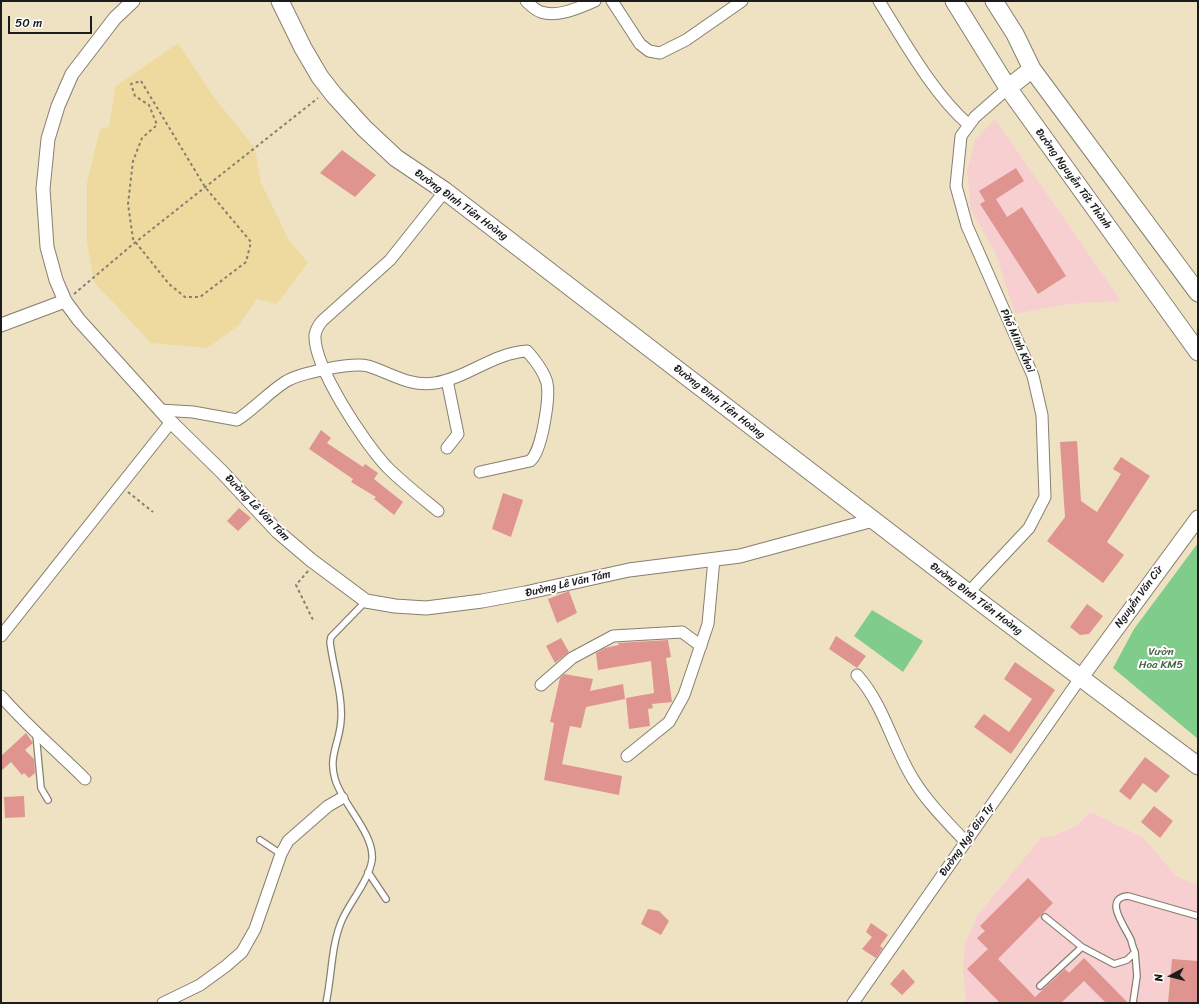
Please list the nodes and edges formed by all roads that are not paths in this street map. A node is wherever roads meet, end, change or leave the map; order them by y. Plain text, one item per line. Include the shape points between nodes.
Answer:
1 (133, 1) edge
2 (280, 1) edge
3 (526, 1) edge
4 (595, 1) edge
5 (612, 1) edge
6 (742, 1) edge
7 (879, 1) edge
8 (954, 1) edge
9 (994, 1) edge
10 (1032, 69) junction
11 (1008, 88) junction
12 (969, 125) junction
13 (445, 191) junction
14 (1198, 293) edge
15 (65, 301) junction
16 (1, 325) edge
17 (1198, 352) edge
18 (324, 370) junction
19 (447, 380) junction
20 (160, 410) junction
21 (171, 422) junction
22 (447, 448) dead end
23 (480, 472) dead end
24 (438, 511) dead end
25 (1198, 518) edge
26 (873, 520) junction
27 (714, 559) junction
28 (968, 593) junction
29 (366, 601) junction
30 (1, 636) edge
31 (701, 646) junction
32 (856, 675) dead end
33 (1081, 677) junction
34 (541, 685) dead end
35 (1, 696) edge
36 (36, 732) junction
37 (627, 756) dead end
38 (1198, 766) edge
39 (84, 780) dead end
40 (342, 798) junction
41 (48, 800) dead end
42 (260, 840) dead end
43 (966, 842) junction
44 (281, 854) junction
45 (368, 872) junction
46 (386, 899) dead end
47 (1198, 916) edge
48 (1045, 917) dead end
49 (1082, 947) junction
50 (1134, 952) junction
51 (1040, 986) dead end
52 (163, 1003) edge
53 (326, 1003) edge
54 (853, 1003) edge
55 (1132, 1003) edge

1 - 15 street, Đường Lê Văn Tám via 115,18 72,74 58,106 48,139 43,189 47,247
2 - 13 main road, Đường Đinh Tiên Hoàng via 303,48 329,89 364,128 396,158
3 - 4 street via 540,12 548,14 566,12
5 - 6 street via 640,44 650,51 660,53 686,40
7 - 12 street via 919,65
8 - 11 main road, Đường Nguyễn Tất Thành
9 - 10 main road via 1016,34
10 - 11 main road
10 - 14 main road
11 - 12 street, Phố Minh Khai
11 - 17 main road, Đường Nguyễn Tất Thành
12 - 28 street, Phố Minh Khai via 960,136 956,186 967,226 1033,376 1042,415 1045,497 1029,528
13 - 18 street via 390,260 318,325 315,335 316,348
13 - 26 main road, Đường Đinh Tiên Hoàng
15 - 16 street
15 - 20 street, Đường Lê Văn Tám via 84,326
18 - 19 street via 355,365 367,366 403,381 434,383
18 - 20 street via 284,383 237,420 193,412
18 - 24 street via 341,400 387,466
19 - 22 street via 458,434
19 - 23 street via 510,353 527,351 536,361 546,381 548,392 539,446 533,458 530,461
20 - 21 street, Đường Lê Văn Tám
21 - 29 street, Đường Lê Văn Tám via 277,530
21 - 30 street
25 - 33 main road, Nguyễn Văn Cừ
26 - 27 street, Đường Lê Văn Tám via 740,556
26 - 28 main road, Đường Đinh Tiên Hoàng
27 - 29 street, Đường Lê Văn Tám via 629,570 525,594 426,608
27 - 31 street via 708,624
28 - 33 main road, Đường Đinh Tiên Hoàng
29 - 40 lane via 331,637 330,642 341,705 341,719 332,767
31 - 34 street via 682,632 613,636 572,658
31 - 37 street via 684,695 669,722
32 - 43 street via 877,703 913,779 926,798
33 - 38 main road, Đường Đinh Tiên Hoàng
33 - 43 street, Đường Ngô Gia Tự
35 - 36 street
36 - 39 street
36 - 41 lane via 41,788
40 - 44 street via 328,806 288,840
40 - 45 lane via 353,811 370,846 372,860
42 - 44 lane
43 - 54 street, Đường Ngô Gia Tự
44 - 52 street via 255,929 242,952 200,985
45 - 46 lane
45 - 53 lane via 341,921
47 - 50 lane via 1128,896 1122,897 1116,906 1117,913 1131,940
48 - 49 lane
49 - 50 lane via 1114,964 1127,960
49 - 51 lane
50 - 55 lane via 1138,976

